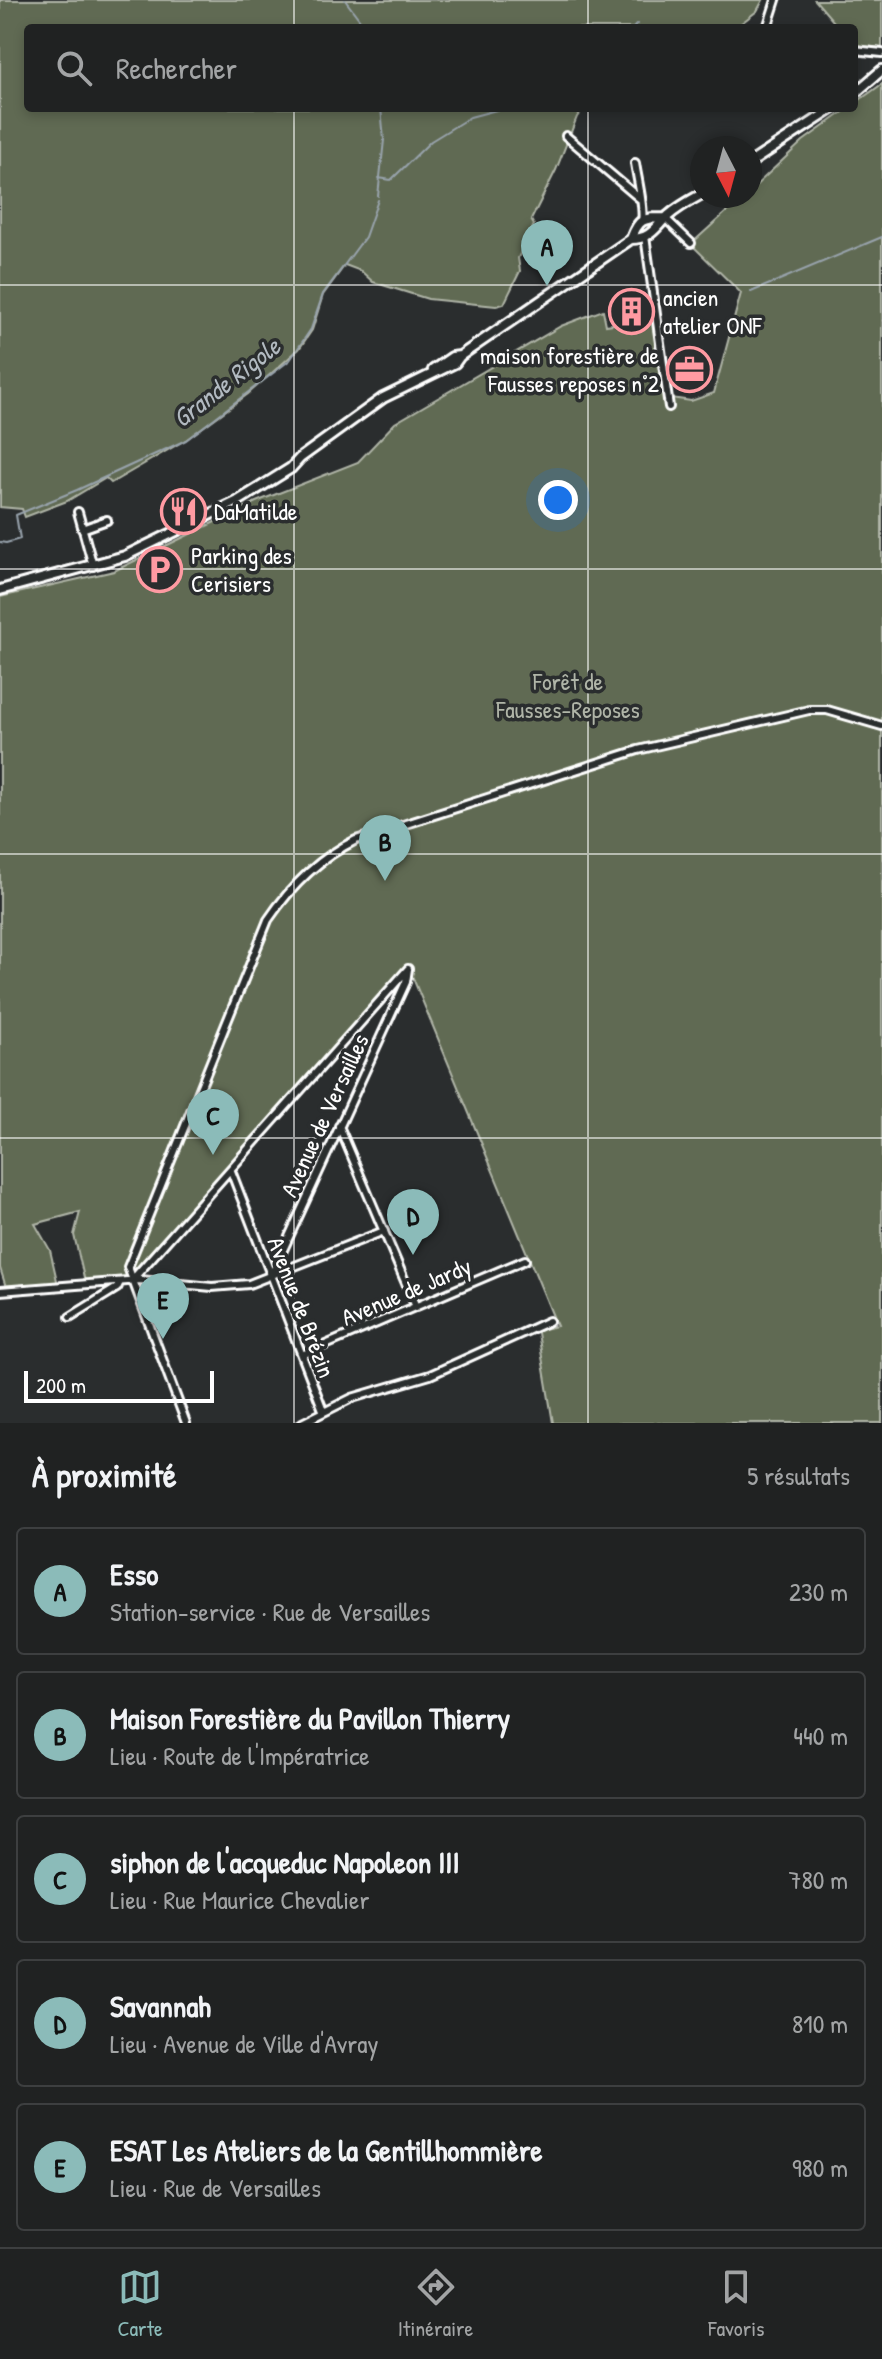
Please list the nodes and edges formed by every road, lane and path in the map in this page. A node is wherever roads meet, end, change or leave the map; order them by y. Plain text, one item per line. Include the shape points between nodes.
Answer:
1 (776, 0) edge
2 (768, 24) edge
3 (858, 50) edge
4 (882, 53) edge
5 (882, 70) edge
6 (882, 77) edge
7 (858, 91) edge
8 (858, 92) edge
9 (828, 112) edge
10 (566, 136) dead end
11 (762, 155) edge
12 (635, 163) dead end
13 (641, 201) junction
14 (690, 201) edge
15 (661, 218) junction
16 (642, 221) junction
17 (645, 236) junction
18 (631, 239) junction
19 (691, 243) dead end
20 (669, 407) dead end
21 (78, 512) dead end
22 (107, 520) dead end
23 (82, 529) junction
24 (94, 566) junction
25 (0, 588) edge
26 (882, 726) edge
27 (339, 1126) junction
28 (231, 1171) junction
29 (384, 1231) junction
30 (525, 1260) dead end
31 (271, 1276) junction
32 (132, 1280) junction
33 (120, 1282) junction
34 (0, 1291) edge
35 (416, 1307) junction
36 (70, 1317) dead end
37 (549, 1321) dead end
38 (302, 1355) junction
39 (323, 1410) junction
40 (186, 1423) edge
41 (302, 1423) edge

1 - 2 street
3 - 4 street
5 - 7 main road
6 - 8 main road
9 - 11 main road
10 - 13 street
12 - 13 street
13 - 15 street
13 - 16 street
14 - 15 main road
15 - 16 main road
15 - 17 main road via 661,226
15 - 19 street
16 - 18 main road
17 - 18 main road
17 - 20 street
18 - 24 main road via 460,356 383,398 238,501
21 - 23 street
22 - 23 street
23 - 24 street
24 - 25 main road
26 - 32 street via 818,710 740,724 638,750 337,850 302,877 268,920 128,1267
27 - 28 street, Avenue de Versailles via 408,969
27 - 29 street
27 - 31 street, Avenue de Versailles
28 - 31 street, Avenue de Brézin
28 - 32 street
29 - 31 street
29 - 35 street
30 - 35 street, Avenue de Jardy
31 - 32 street via 212,1287
31 - 38 street, Avenue de Brézin
32 - 33 street
32 - 40 street
33 - 34 street
33 - 36 street
35 - 38 street, Avenue de Jardy
37 - 39 street via 430,1375
38 - 39 street, Avenue de Brézin
39 - 41 street

